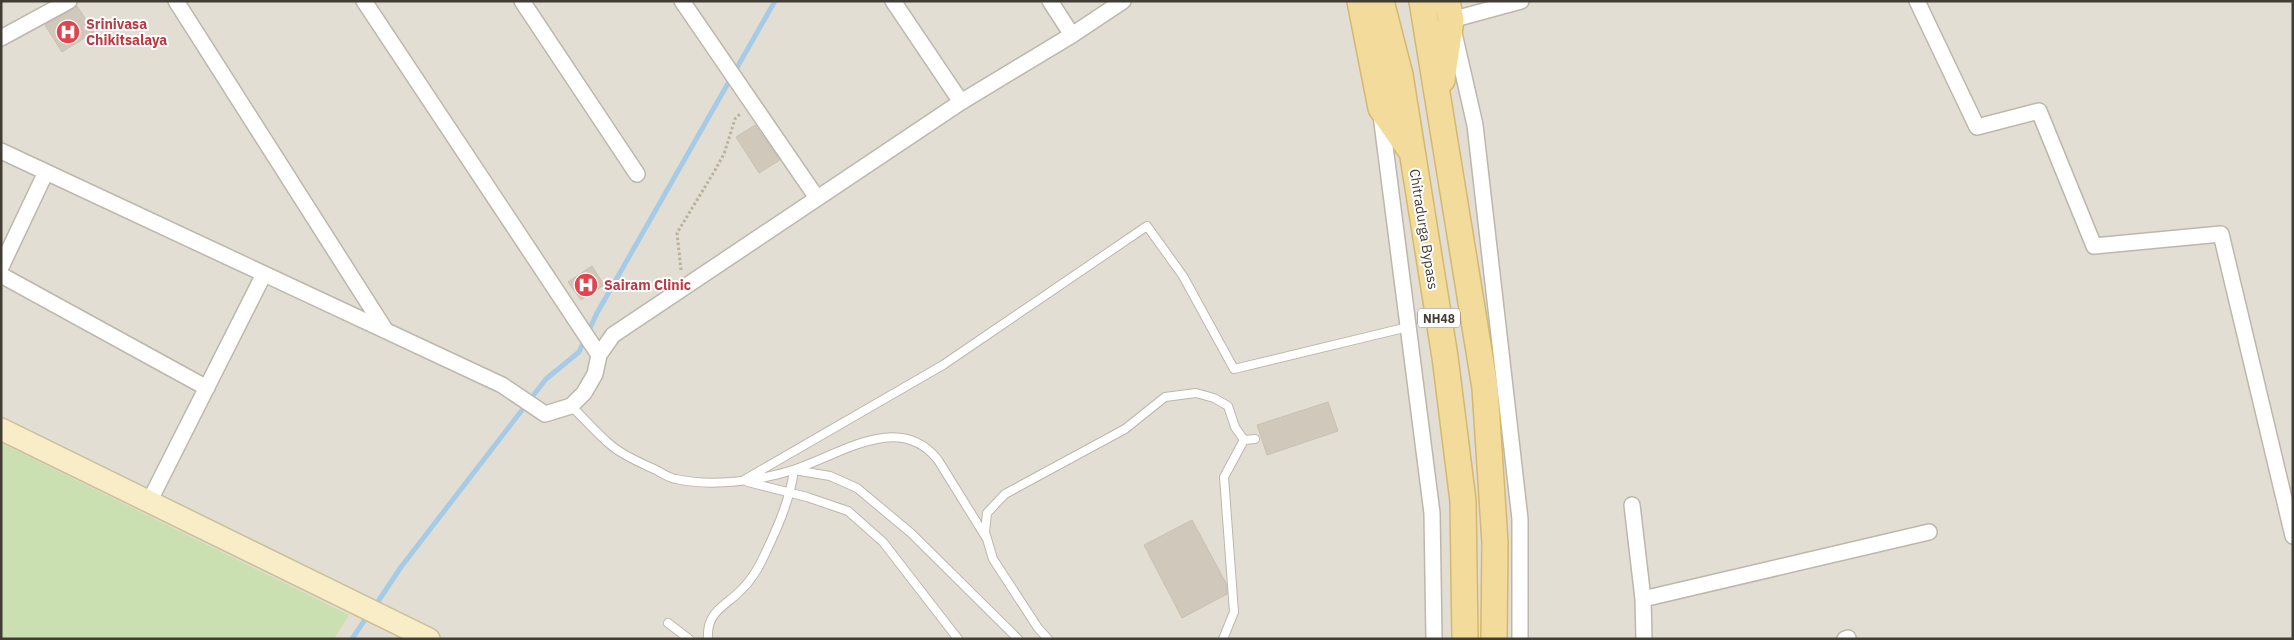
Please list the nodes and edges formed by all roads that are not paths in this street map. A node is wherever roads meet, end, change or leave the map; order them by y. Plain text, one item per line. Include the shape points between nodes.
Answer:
1 (69, 1) edge
2 (176, 1) edge
3 (364, 1) edge
4 (522, 1) edge
5 (682, 1) edge
6 (893, 1) edge
7 (1050, 1) edge
8 (1123, 1) edge
9 (1360, 1) edge
10 (1381, 1) edge
11 (1422, 1) edge
12 (1521, 1) edge
13 (1917, 1) edge
14 (1449, 11) edge
15 (1072, 35) junction
16 (1, 38) edge
17 (961, 102) junction
18 (1438, 102) junction
19 (1381, 108) junction
20 (1, 151) edge
21 (1412, 152) junction
22 (46, 172) junction
23 (637, 174) dead end
24 (817, 198) junction
25 (1, 267) edge
26 (264, 274) junction
27 (1, 275) edge
28 (1408, 327) junction
29 (386, 331) junction
30 (599, 355) junction
31 (207, 388) junction
32 (571, 406) junction
33 (1, 429) edge
34 (1255, 439) dead end
35 (1244, 440) junction
36 (794, 470) junction
37 (744, 480) junction
38 (791, 492) junction
39 (149, 502) junction
40 (1632, 505) dead end
41 (1929, 532) dead end
42 (2293, 536) edge
43 (987, 539) junction
44 (1643, 599) junction
45 (668, 623) dead end
46 (404, 633) edge
47 (430, 639) edge
48 (689, 639) edge
49 (708, 639) edge
50 (958, 639) edge
51 (1018, 639) edge
52 (1048, 639) edge
53 (1223, 639) edge
54 (1434, 639) edge
55 (1465, 639) edge
56 (1494, 639) edge
57 (1520, 639) edge
58 (1644, 639) edge

1 - 16 street
2 - 29 street
3 - 30 street
4 - 23 street
5 - 24 street
6 - 17 street
7 - 15 street
8 - 15 street
9 - 19 main road
10 - 21 main road, Chitradurga Bypass / NH48 via 1400,75
11 - 18 main road, NH48
12 - 14 street
13 - 42 street via 1977,127 2039,111 2094,246 2221,234
14 - 18 main road
14 - 57 street via 1475,125 1520,519
15 - 17 street
17 - 24 street
18 - 56 main road, NH48 via 1485,388 1495,543
19 - 21 main road
19 - 28 street
20 - 22 street
21 - 55 main road, Chitradurga Bypass / NH48 via 1445,357 1462,501
22 - 25 street
22 - 26 street
24 - 30 street via 613,335
26 - 29 street
26 - 31 street
27 - 31 street
28 - 37 lane via 1234,369 1183,276 1147,226 943,365
28 - 54 street via 1432,513
29 - 32 street via 502,385 545,414
30 - 32 street via 595,374 584,393
31 - 39 street
32 - 37 lane via 613,447 675,479
33 - 39 street
34 - 35 lane
35 - 43 lane via 1235,427 1228,406 1214,398 1196,393 1165,397 1125,429 1005,494 987,513
35 - 53 lane via 1224,477 1234,612
36 - 37 lane
36 - 38 lane
36 - 43 lane via 845,448 890,436 917,442 938,460
36 - 51 lane via 830,476 856,488 912,533
37 - 38 lane
38 - 49 lane via 764,557 743,588 719,608 707,626
38 - 50 lane via 848,511 882,542
39 - 46 street
40 - 44 street
41 - 44 street
43 - 52 lane via 997,566
44 - 58 street
45 - 48 lane
46 - 47 street

